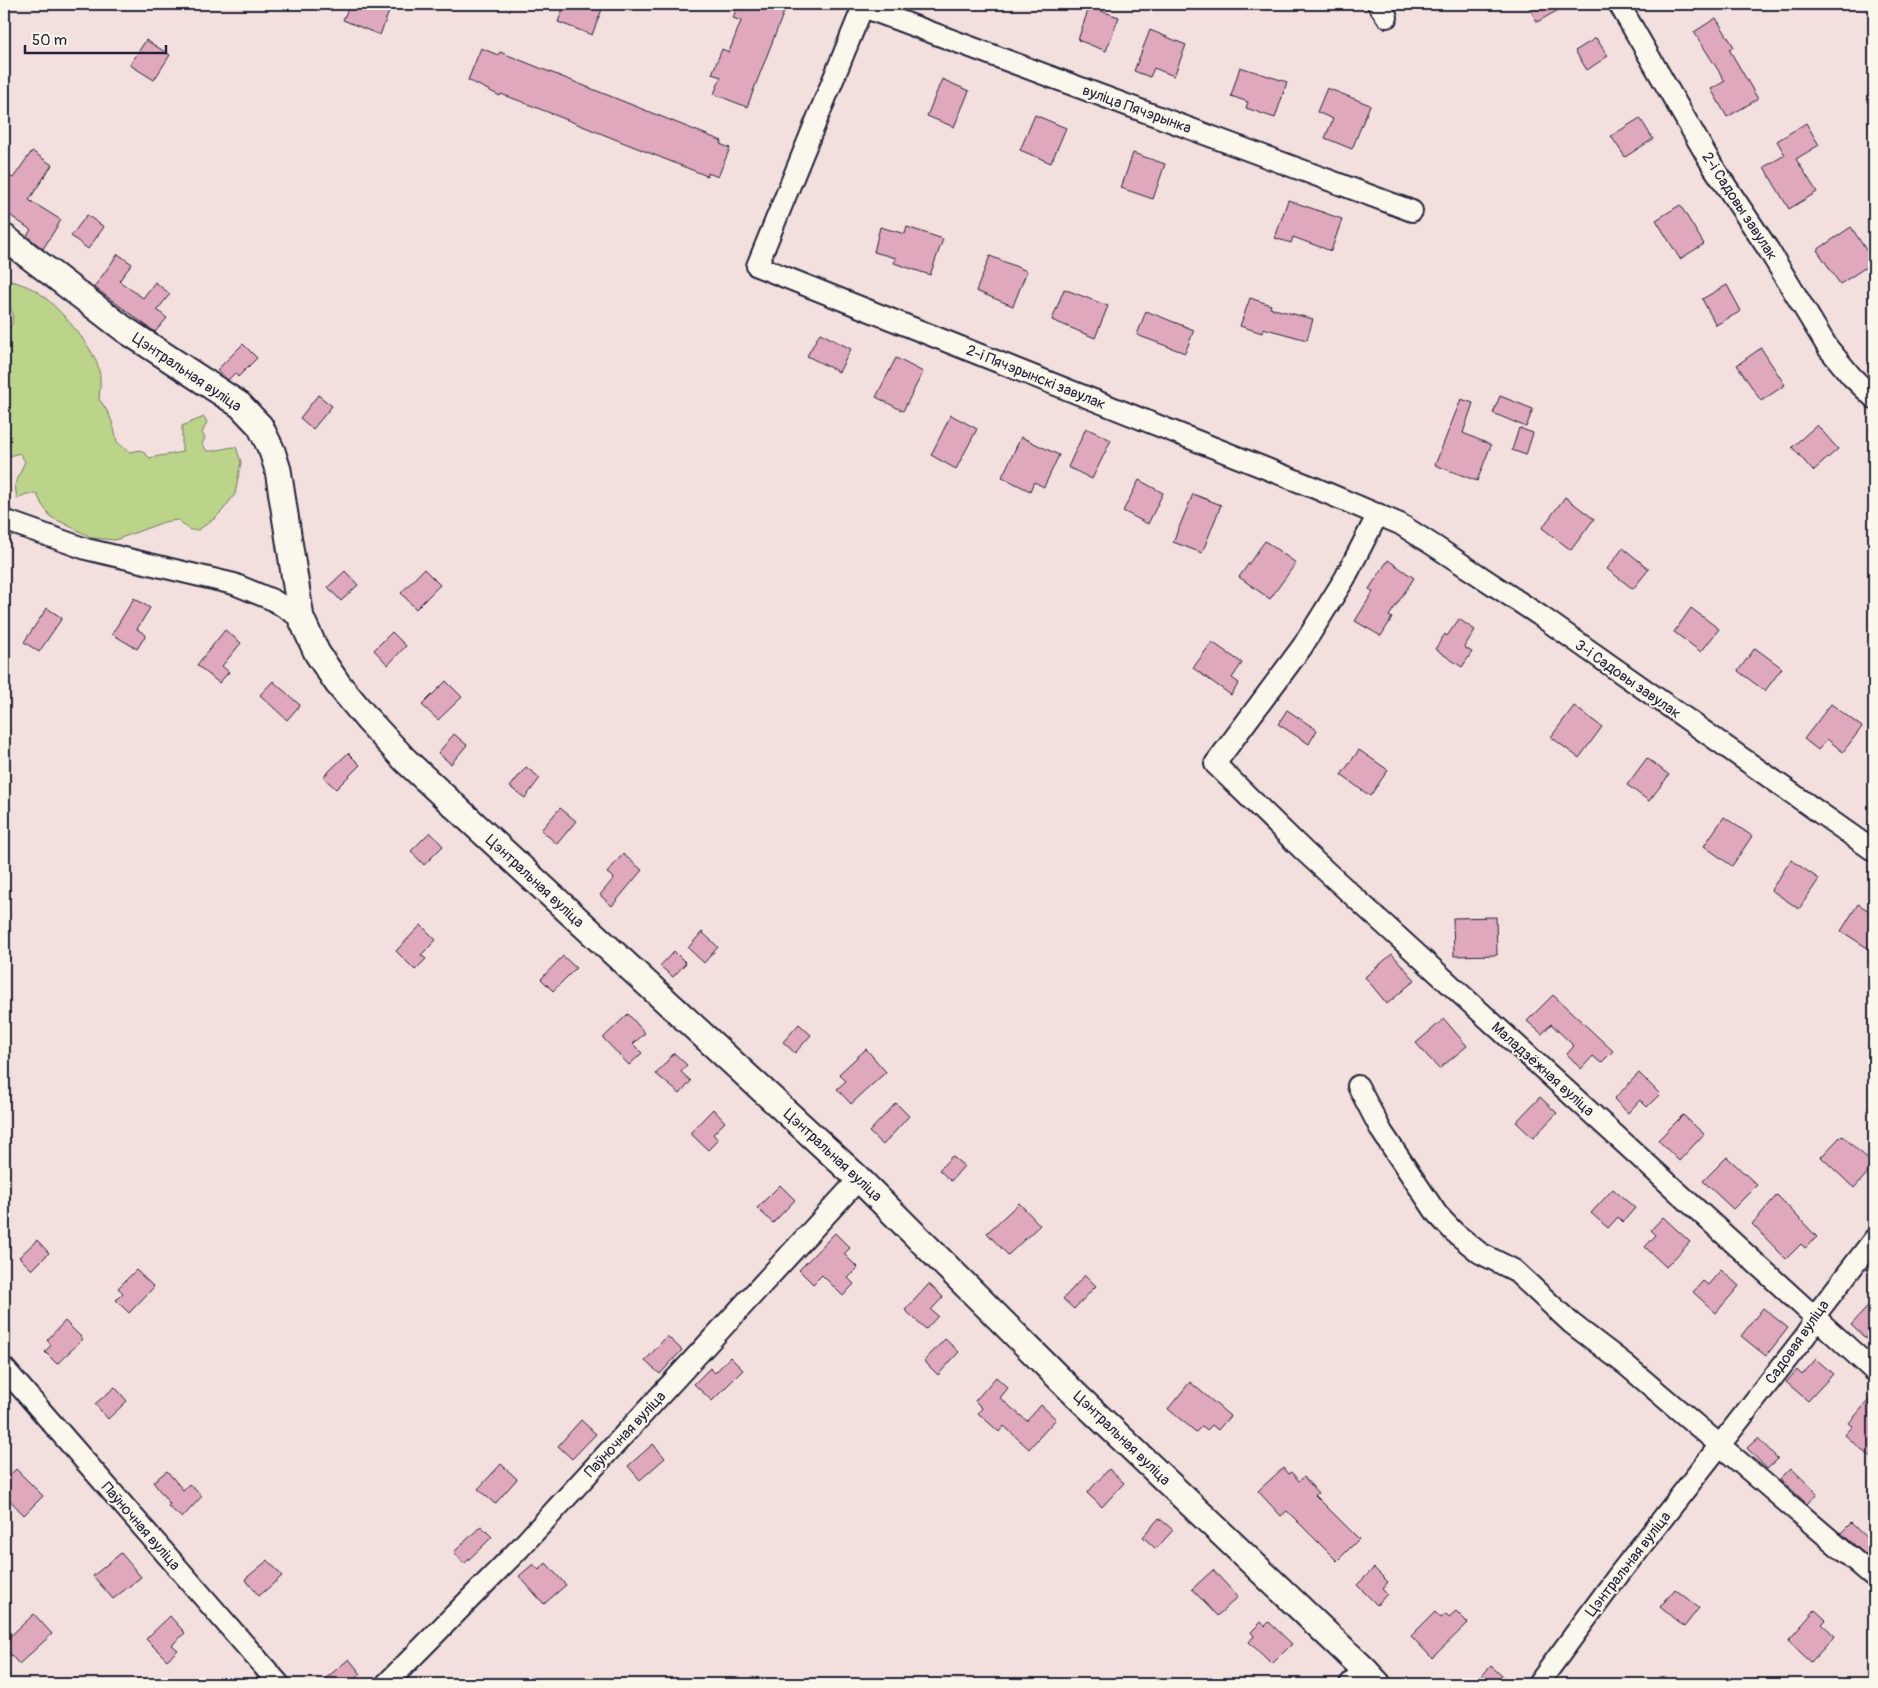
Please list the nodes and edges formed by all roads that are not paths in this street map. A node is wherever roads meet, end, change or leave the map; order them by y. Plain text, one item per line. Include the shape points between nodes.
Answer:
1 (1619, 4) edge
2 (864, 6) edge
3 (1412, 211) dead end
4 (4, 237) edge
5 (1874, 398) edge
6 (1378, 514) junction
7 (4, 520) edge
8 (301, 618) junction
9 (1874, 851) edge
10 (1358, 1086) dead end
11 (859, 1179) junction
12 (1874, 1239) edge
13 (1814, 1317) junction
14 (4, 1368) edge
15 (1874, 1371) edge
16 (1720, 1446) junction
17 (1874, 1577) edge
18 (1364, 1679) edge
19 (278, 1684) edge
20 (386, 1684) edge
21 (1538, 1684) edge

1 - 5 street, 2-і Садовы завулак via 1712,164 1828,348
2 - 3 street, вуліца Пячэрынка
2 - 6 street, 2-і Пячэрынскі завулак via 757,266
4 - 8 street, Цэнтральная вуліца via 124,329 240,405 260,426 278,470
6 - 9 street, 3-і Садовы завулак via 1400,524 1539,615
6 - 13 street, Маладзёжная вуліца via 1346,578 1302,647 1214,764 1305,852
7 - 8 street via 86,549 234,584 273,600
8 - 11 street, Цэнтральная вуліца via 317,653 338,684 405,760
10 - 16 street via 1382,1132 1437,1214 1454,1232 1480,1254 1514,1270 1571,1323 1626,1365
11 - 18 street, Цэнтральная вуліца
11 - 20 street, Паўночная вуліца via 520,1548
12 - 13 street, Садовая вуліца
13 - 15 street, Маладзёжная вуліца
13 - 16 street, Садовая вуліца via 1806,1335
14 - 19 street, Паўночная вуліца
16 - 17 street
16 - 21 street, Цэнтральная вуліца

